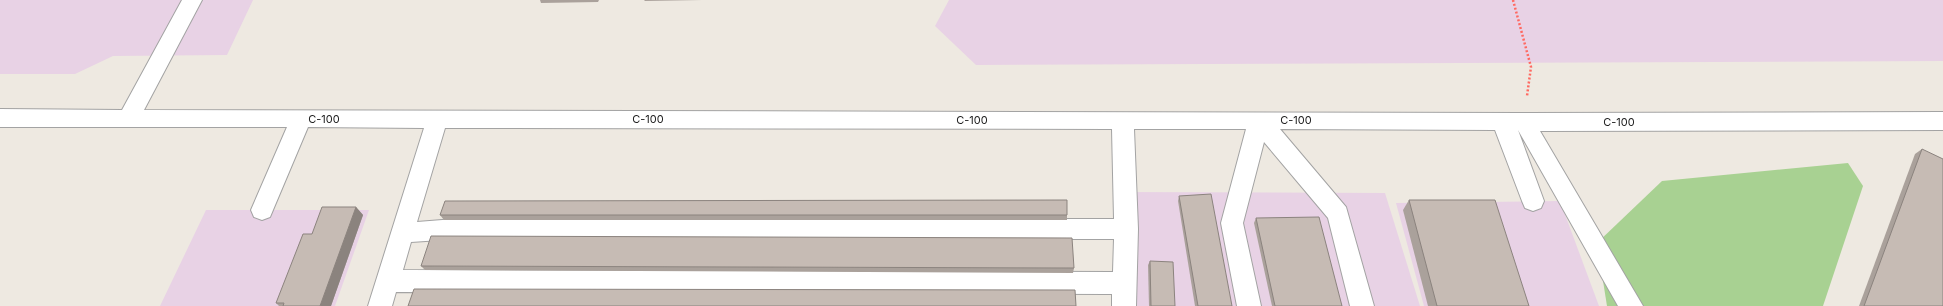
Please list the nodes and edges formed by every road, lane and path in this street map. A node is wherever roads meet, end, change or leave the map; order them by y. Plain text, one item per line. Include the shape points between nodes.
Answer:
1 (192, 0) edge
2 (1513, 0) edge
3 (0, 118) edge
4 (128, 118) junction
5 (301, 119) junction
6 (437, 119) junction
7 (1123, 120) junction
8 (1260, 120) junction
9 (1513, 121) junction
10 (1943, 121) edge
11 (1532, 201) dead end
12 (262, 210) dead end
13 (1126, 229) junction
14 (404, 233) junction
15 (388, 282) junction
16 (1124, 282) junction
17 (380, 306) edge
18 (1124, 306) edge
19 (1249, 306) edge
20 (1362, 306) edge
21 (1631, 306) edge

1 - 4 street
2 - 9 path via 1531,67
3 - 4 street, С-100
4 - 5 street, С-100
5 - 6 street, С-100
5 - 12 street
6 - 7 street, С-100
6 - 14 street
7 - 8 street, С-100
7 - 13 street
8 - 9 street, С-100
8 - 19 street via 1232,223
8 - 20 street via 1338,214
9 - 10 street, С-100
9 - 11 street
9 - 21 street
13 - 14 street via 471,229
13 - 16 street
14 - 15 street
15 - 16 street
15 - 17 street
16 - 18 street

